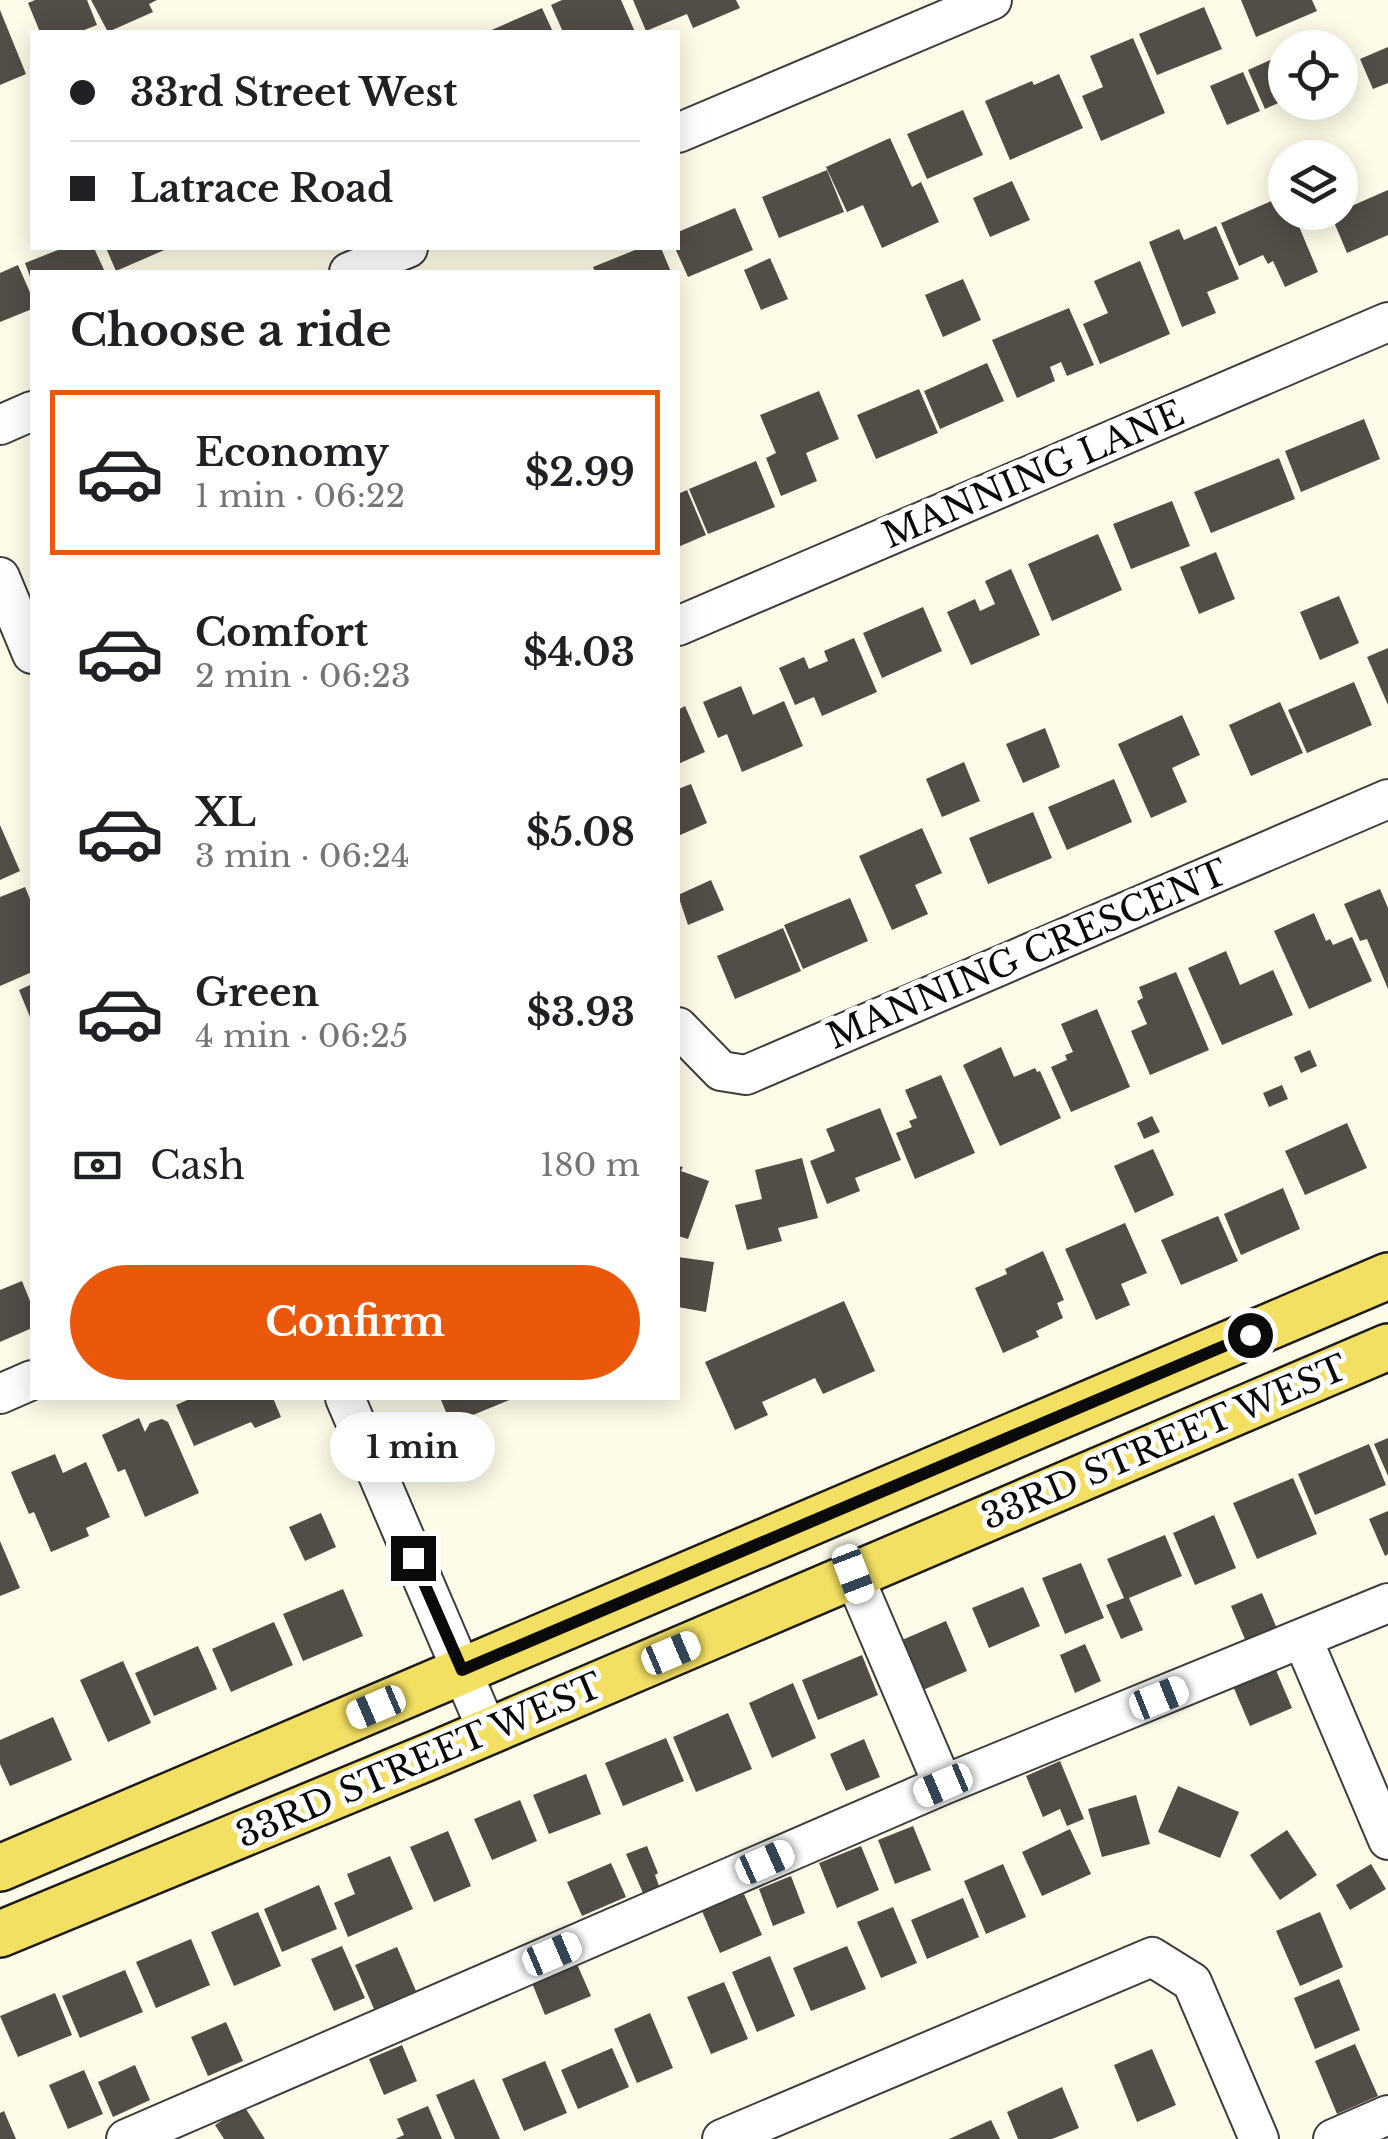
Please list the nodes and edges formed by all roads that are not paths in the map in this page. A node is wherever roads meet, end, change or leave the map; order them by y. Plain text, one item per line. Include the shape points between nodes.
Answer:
1 (992, 0) edge
2 (680, 132) edge
3 (403, 250) edge
4 (356, 270) edge
5 (1388, 322) edge
6 (30, 412) edge
7 (0, 425) edge
8 (0, 577) edge
9 (680, 625) edge
10 (30, 649) edge
11 (1388, 799) edge
12 (680, 1029) edge
13 (1388, 1276) edge
14 (1388, 1347) edge
15 (30, 1381) edge
16 (0, 1394) edge
17 (346, 1400) edge
18 (853, 1574) junction
19 (1388, 1603) edge
20 (1304, 1640) junction
21 (462, 1670) junction
22 (488, 1732) junction
23 (943, 1785) junction
24 (1388, 1840) edge
25 (0, 1868) edge
26 (0, 1934) edge
27 (1388, 2116) edge
28 (126, 2139) edge
29 (722, 2139) edge
30 (1259, 2139) edge
31 (1333, 2139) edge

1 - 2 street
3 - 4 street
5 - 9 street, MANNING LANE
6 - 7 street
8 - 10 street
11 - 12 street, MANNING CRESCENT via 746,1075 721,1071
13 - 21 main road, 33RD STREET WEST
14 - 18 main road, 33RD STREET WEST
15 - 16 street
17 - 21 street
18 - 22 main road, 33RD STREET WEST
18 - 23 street
19 - 20 street
20 - 23 street
20 - 24 street
21 - 22 street
21 - 25 main road, 33RD STREET WEST
22 - 26 main road, 33RD STREET WEST
23 - 28 street
27 - 31 street
29 - 30 street via 1152,1957 1192,1982

